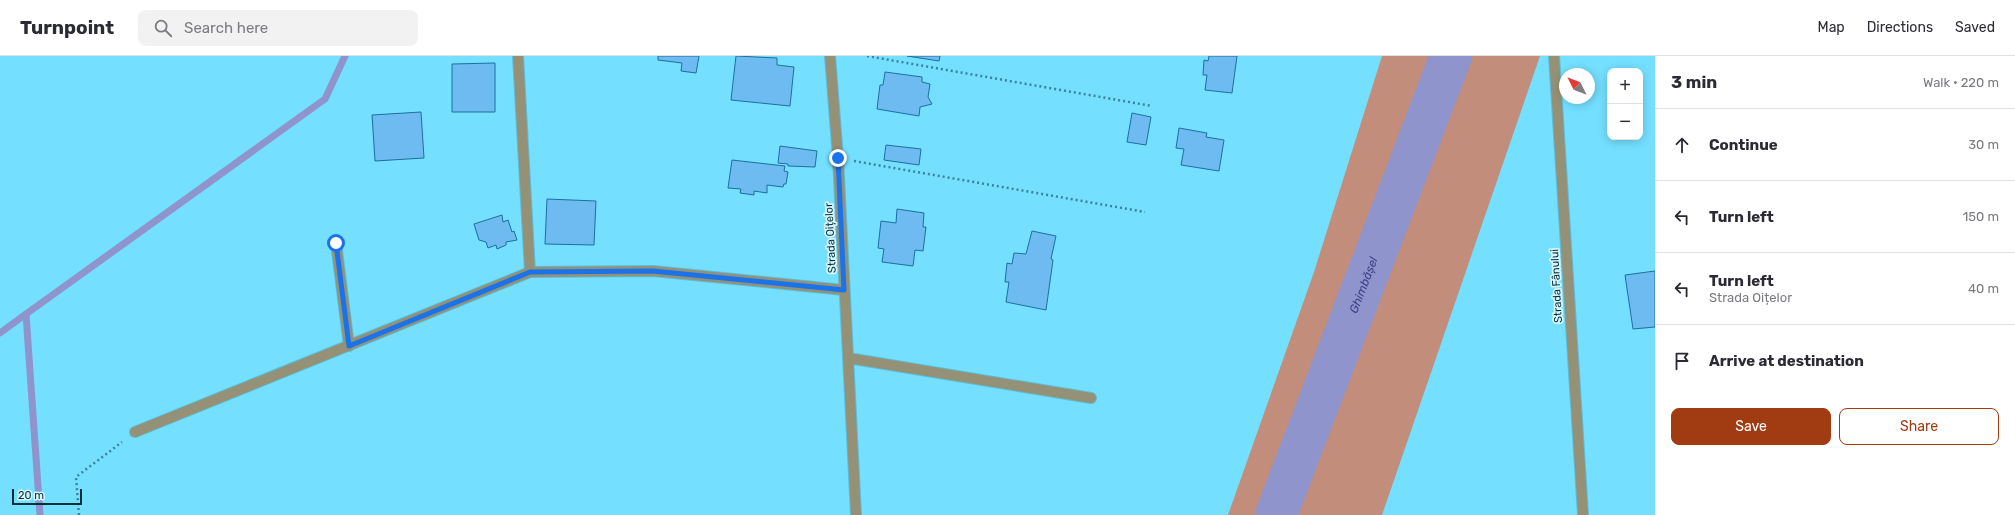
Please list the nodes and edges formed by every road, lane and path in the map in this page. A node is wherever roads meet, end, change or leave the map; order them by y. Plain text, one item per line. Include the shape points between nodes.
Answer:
1 (518, 56) edge
2 (830, 56) edge
3 (867, 56) edge
4 (1554, 56) edge
5 (1152, 106) dead end
6 (838, 158) junction
7 (1145, 212) dead end
8 (336, 243) dead end
9 (530, 272) junction
10 (844, 290) junction
11 (349, 346) junction
12 (848, 358) junction
13 (1091, 398) dead end
14 (135, 432) joint
15 (79, 515) edge
16 (856, 515) edge
17 (1583, 515) edge

1 - 9 street
2 - 6 street, Strada Oițelor
3 - 5 path
4 - 17 street, Strada Fânului
6 - 7 path
6 - 10 street, Strada Oițelor
8 - 11 street
9 - 10 street via 653,271
9 - 11 street
10 - 12 street, Strada Oițelor
11 - 14 street
12 - 13 street
12 - 16 street, Strada Oițelor
14 - 15 path via 76,477

